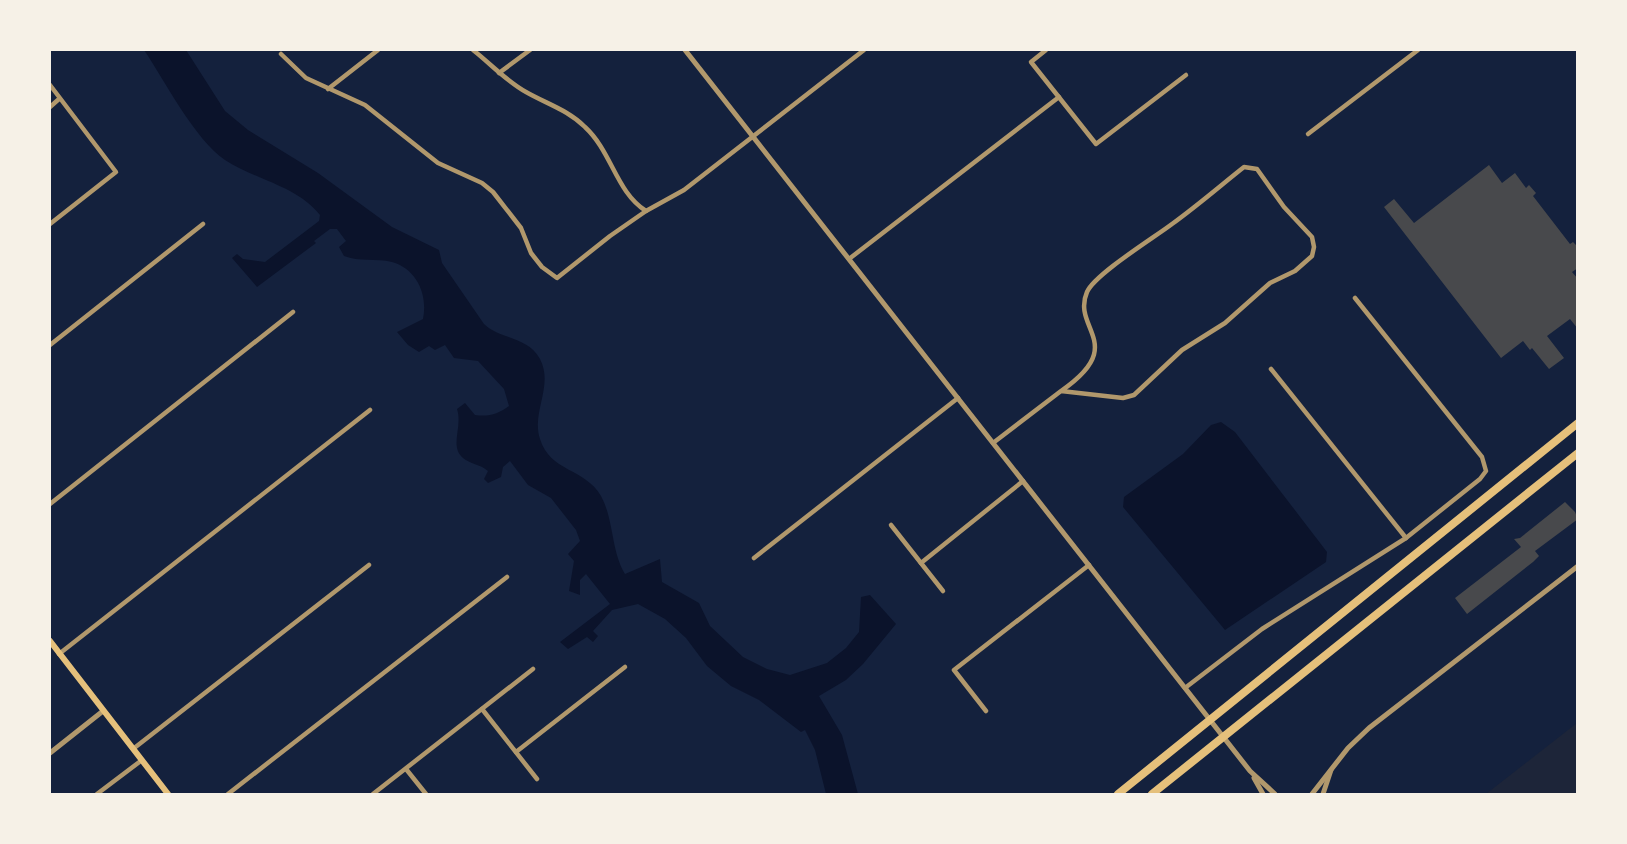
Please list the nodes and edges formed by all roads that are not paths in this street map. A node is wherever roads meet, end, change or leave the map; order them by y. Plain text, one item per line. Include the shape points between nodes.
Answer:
1 (378, 50) edge
2 (473, 50) edge
3 (530, 50) edge
4 (685, 50) edge
5 (864, 50) edge
6 (1046, 50) edge
7 (1418, 50) edge
8 (281, 54) dead end
9 (499, 73) junction
10 (1186, 75) dead end
11 (50, 85) edge
12 (328, 89) junction
13 (1059, 97) junction
14 (60, 99) junction
15 (50, 107) edge
16 (1308, 134) dead end
17 (753, 136) junction
18 (646, 211) junction
19 (50, 224) edge
20 (203, 224) dead end
21 (849, 259) junction
22 (1355, 298) dead end
23 (293, 312) dead end
24 (50, 345) edge
25 (1271, 369) dead end
26 (1061, 391) junction
27 (958, 398) junction
28 (370, 410) dead end
29 (1578, 423) edge
30 (993, 443) junction
31 (1576, 455) edge
32 (1023, 481) junction
33 (50, 504) edge
34 (891, 525) dead end
35 (1406, 538) junction
36 (754, 558) dead end
37 (921, 563) junction
38 (369, 565) dead end
39 (1089, 565) junction
40 (1578, 566) edge
41 (507, 578) dead end
42 (943, 591) dead end
43 (50, 641) edge
44 (59, 654) junction
45 (625, 667) dead end
46 (533, 669) dead end
47 (1185, 688) junction
48 (482, 709) junction
49 (103, 711) junction
50 (986, 711) dead end
51 (133, 749) junction
52 (516, 752) junction
53 (50, 753) edge
54 (142, 760) junction
55 (1332, 768) junction
56 (406, 769) junction
57 (1251, 771) junction
58 (537, 779) dead end
59 (98, 795) edge
60 (168, 795) edge
61 (228, 795) edge
62 (373, 795) edge
63 (426, 795) edge
64 (1118, 795) edge
65 (1152, 795) edge
66 (1263, 795) edge
67 (1275, 795) edge
68 (1312, 795) edge
69 (1323, 795) edge

1 - 12 street
2 - 9 street
3 - 9 street
4 - 17 street
5 - 17 street
6 - 13 street via 1031,62
7 - 16 street
8 - 12 street via 306,78
9 - 18 street via 586,128 606,152 627,194
10 - 13 street via 1096,144
11 - 14 street
12 - 18 street via 365,105 438,163 493,192 521,228 531,253 557,278
13 - 21 street
14 - 15 street
14 - 19 street via 116,172
17 - 18 street via 684,190
17 - 21 street
20 - 24 street
21 - 27 street
22 - 35 street via 1482,457 1486,468 1480,479
23 - 33 street
25 - 35 street
26 - 26 street via 1124,398 1134,395 1173,356 1309,260 1314,247 1312,237 1257,169 1244,167 1090,286 1086,314 1095,339 1095,355 1085,370
26 - 30 street
27 - 30 street
27 - 36 street
28 - 44 street
29 - 64 highway
30 - 32 street
31 - 65 highway
32 - 37 street
32 - 39 street
34 - 37 street
35 - 47 street via 1262,629
37 - 42 street
38 - 51 street
39 - 47 street
39 - 50 street via 954,670
40 - 55 street via 1369,728
41 - 61 street
43 - 44 main road
44 - 49 main road
45 - 52 street
46 - 48 street
47 - 57 street
48 - 52 street
48 - 56 street
49 - 51 main road
49 - 53 street
51 - 54 main road
52 - 58 street
54 - 59 street
54 - 60 main road
55 - 68 street
55 - 69 street
56 - 62 street
56 - 63 street
57 - 66 street
57 - 67 street

